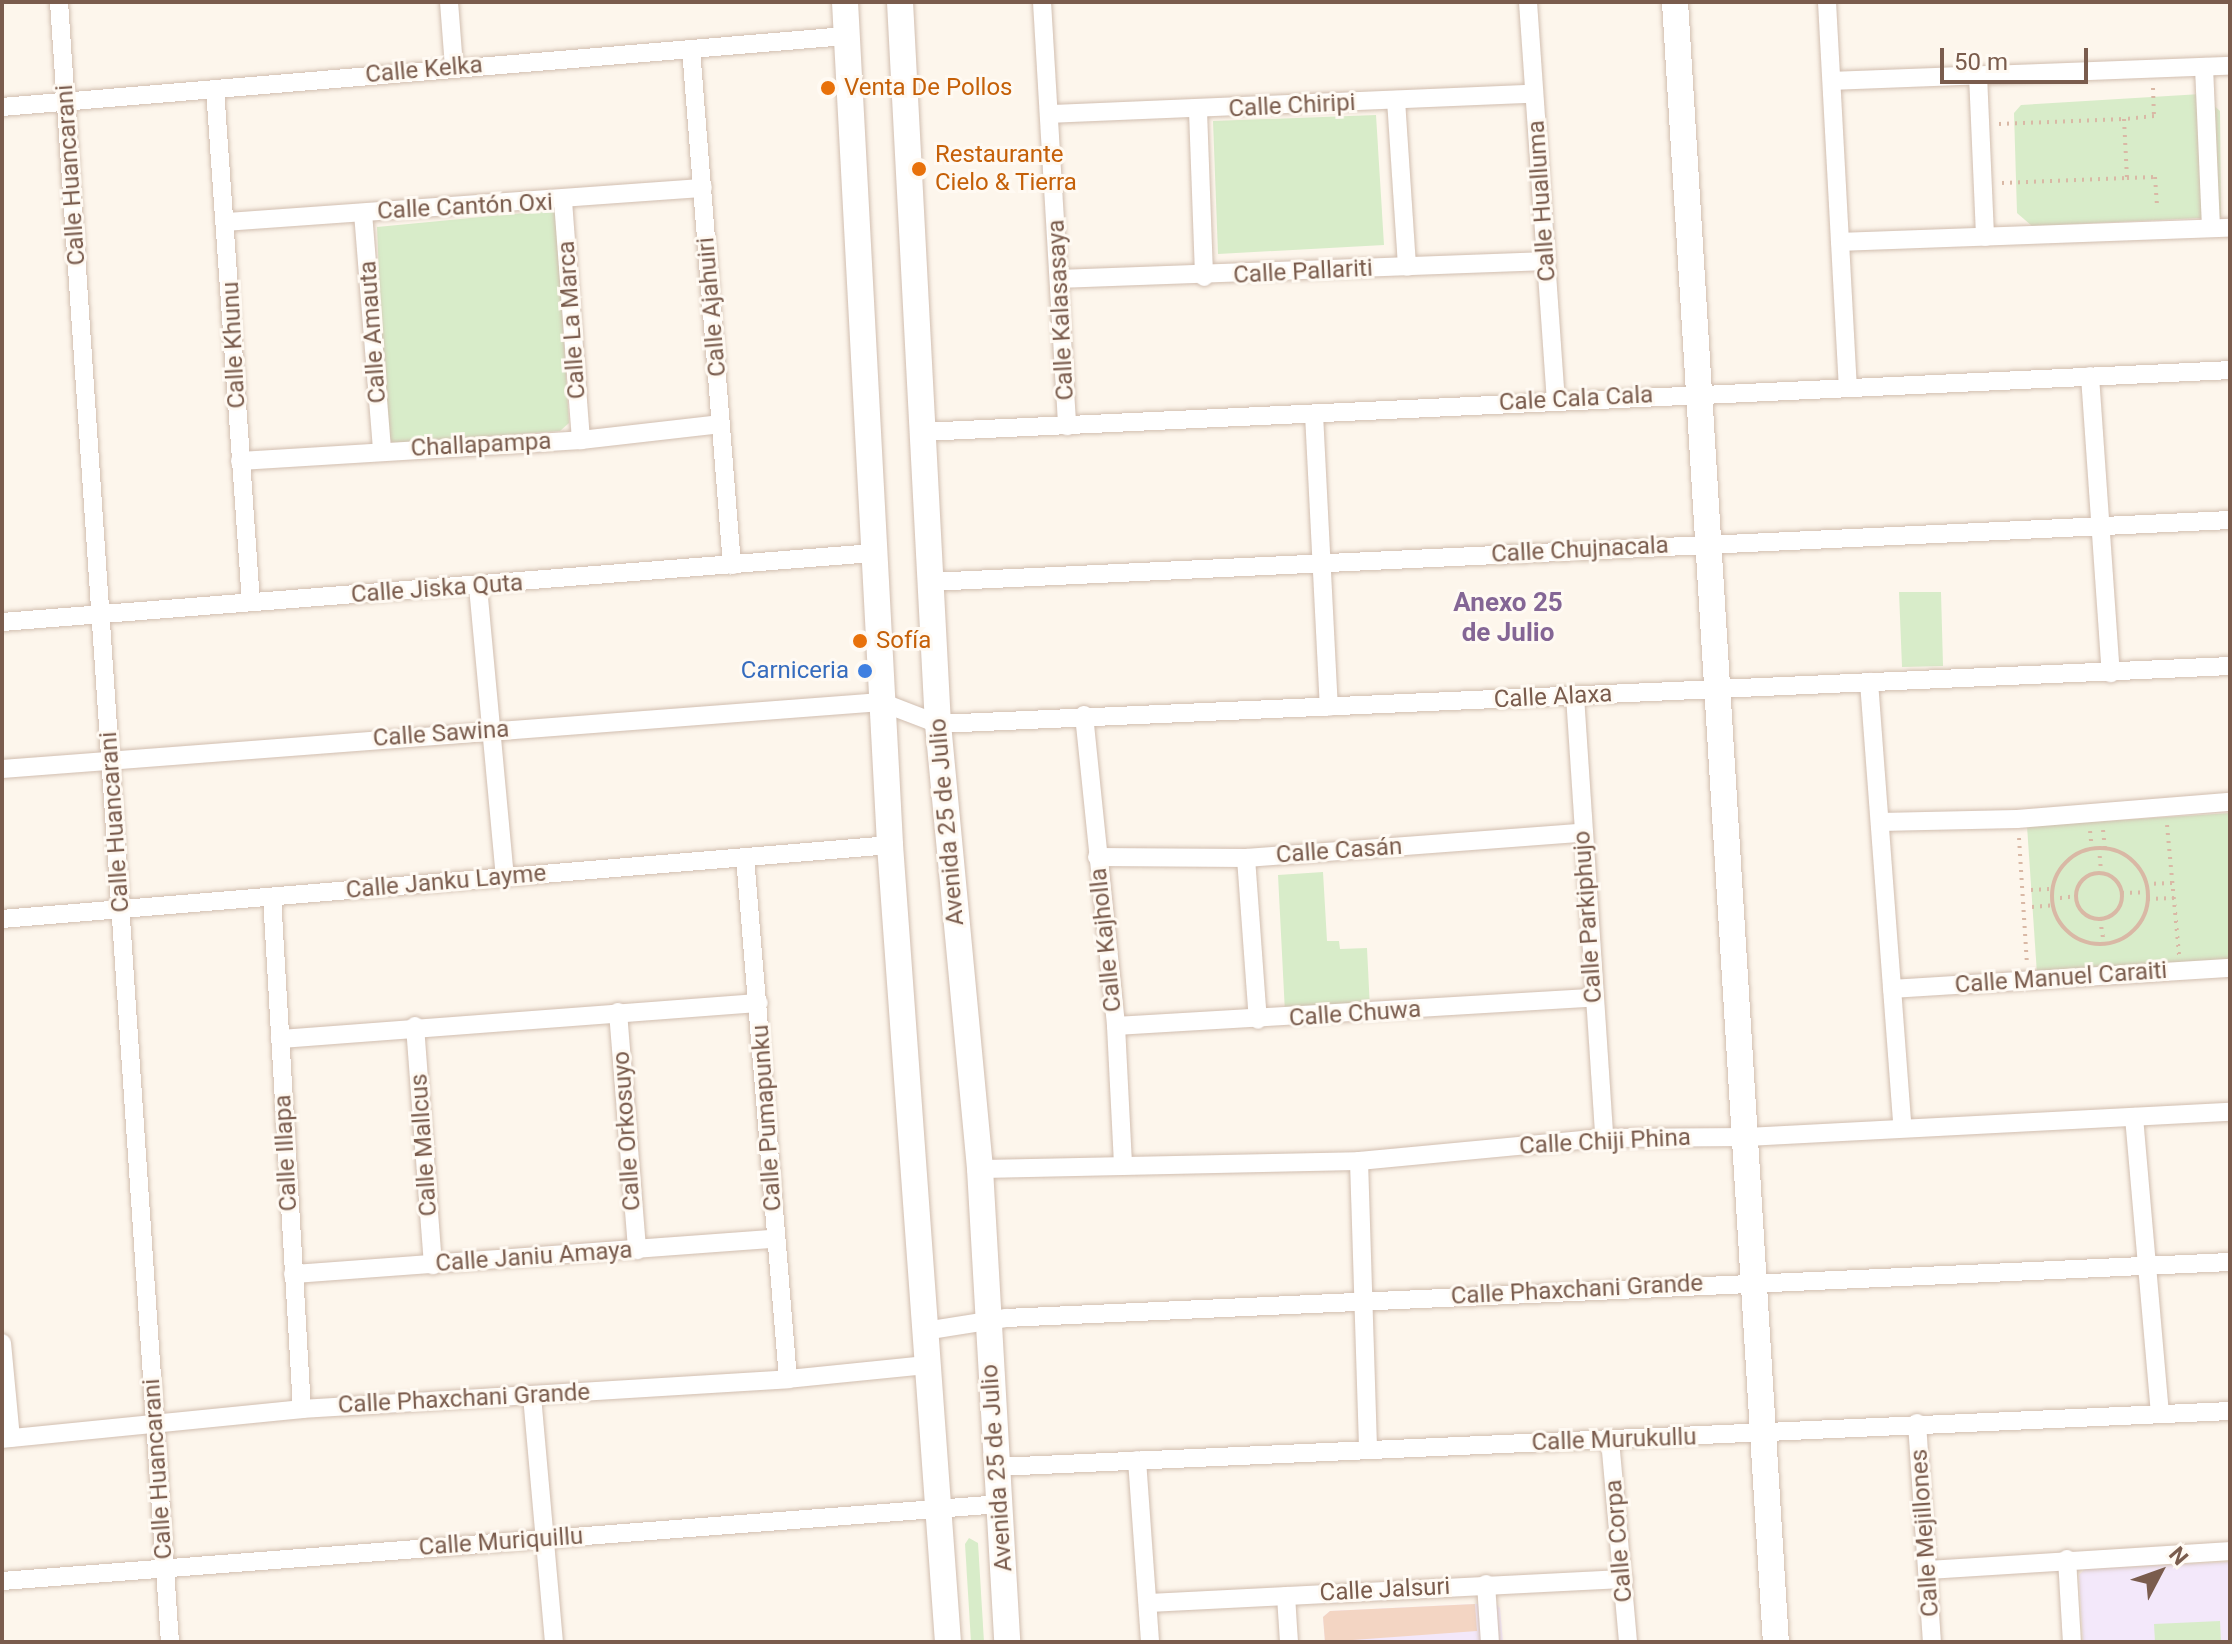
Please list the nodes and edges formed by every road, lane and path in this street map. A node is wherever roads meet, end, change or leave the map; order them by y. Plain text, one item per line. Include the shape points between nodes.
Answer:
1 (59, 2) edge
2 (449, 2) edge
3 (845, 2) edge
4 (900, 2) edge
5 (1042, 2) edge
6 (1528, 2) edge
7 (1675, 2) edge
8 (1827, 2) edge
9 (846, 36) junction
10 (691, 49) junction
11 (2230, 66) edge
12 (454, 67) junction
13 (2204, 67) junction
14 (1978, 75) junction
15 (1832, 81) junction
16 (2153, 88) dead end
17 (215, 89) junction
18 (1534, 94) junction
19 (1396, 100) junction
20 (66, 102) junction
21 (2, 107) edge
22 (1198, 111) junction
23 (1050, 114) junction
24 (2124, 119) junction
25 (1991, 124) dead end
26 (2127, 178) junction
27 (1993, 184) dead end
28 (703, 188) junction
29 (563, 201) junction
30 (2157, 208) dead end
31 (363, 213) junction
32 (226, 222) junction
33 (2221, 228) edge
34 (1985, 237) junction
35 (1840, 242) junction
36 (1546, 261) junction
37 (1407, 267) junction
38 (1204, 277) junction
39 (1060, 279) junction
40 (2230, 370) edge
41 (2090, 376) junction
42 (1848, 386) junction
43 (1699, 393) junction
44 (1556, 399) junction
45 (1314, 414) junction
46 (721, 424) junction
47 (1067, 426) junction
48 (922, 432) junction
49 (581, 440) junction
50 (382, 451) junction
51 (240, 461) junction
52 (2230, 520) edge
53 (2100, 525) junction
54 (1709, 544) junction
55 (872, 553) junction
56 (1320, 562) junction
57 (732, 565) junction
58 (930, 582) junction
59 (478, 587) junction
60 (251, 602) junction
61 (101, 614) junction
62 (2, 622) edge
63 (2230, 666) edge
64 (2111, 673) junction
65 (1869, 682) junction
66 (1718, 689) junction
67 (1575, 696) junction
68 (881, 702) junction
69 (1329, 707) junction
70 (1084, 715) junction
71 (938, 724) junction
72 (490, 731) junction
73 (110, 759) junction
74 (2, 769) edge
75 (2230, 802) edge
76 (2165, 806) junction
77 (2017, 819) junction
78 (2102, 821) dead end
79 (1880, 822) junction
80 (2089, 822) dead end
81 (1581, 833) junction
82 (890, 845) junction
83 (2102, 848) junction
84 (2092, 849) junction
85 (745, 857) junction
86 (1097, 857) junction
87 (1246, 858) junction
88 (2101, 872) junction
89 (505, 877) junction
90 (2173, 883) junction
91 (2146, 884) junction
92 (2053, 889) junction
93 (2031, 890) dead end
94 (2148, 892) junction
95 (2122, 893) junction
96 (2075, 896) junction
97 (272, 897) junction
98 (2174, 898) junction
99 (2052, 899) junction
100 (2148, 899) junction
101 (2053, 905) junction
102 (2032, 907) dead end
103 (120, 910) junction
104 (2, 919) edge
105 (2100, 919) junction
106 (2104, 945) junction
107 (2230, 968) edge
108 (2179, 971) junction
109 (2028, 982) junction
110 (1892, 989) junction
111 (1593, 998) junction
112 (759, 1003) junction
113 (618, 1012) junction
114 (1258, 1020) junction
115 (415, 1026) junction
116 (1116, 1026) junction
117 (280, 1039) junction
118 (2230, 1112) edge
119 (2134, 1117) junction
120 (1902, 1126) junction
121 (1746, 1137) junction
122 (1604, 1138) junction
123 (1359, 1161) junction
124 (1123, 1166) junction
125 (980, 1169) junction
126 (775, 1239) junction
127 (637, 1250) junction
128 (2230, 1262) edge
129 (433, 1265) junction
130 (2148, 1266) junction
131 (293, 1274) junction
132 (1755, 1281) junction
133 (1366, 1302) junction
134 (988, 1324) junction
135 (925, 1331) junction
136 (2, 1343) edge
137 (927, 1365) junction
138 (788, 1379) junction
139 (532, 1396) junction
140 (302, 1409) junction
141 (2230, 1411) edge
142 (2160, 1412) junction
143 (155, 1421) junction
144 (1917, 1423) junction
145 (1762, 1434) junction
146 (6, 1438) edge
147 (1610, 1440) junction
148 (1368, 1449) junction
149 (1137, 1460) junction
150 (997, 1467) junction
151 (1000, 1504) junction
152 (938, 1508) junction
153 (543, 1539) junction
154 (2230, 1551) edge
155 (2067, 1559) junction
156 (165, 1568) junction
157 (1929, 1570) junction
158 (1623, 1579) junction
159 (2, 1581) edge
160 (1486, 1584) junction
161 (1286, 1596) junction
162 (1148, 1603) junction
163 (170, 1642) edge
164 (554, 1642) edge
165 (948, 1642) edge
166 (1007, 1642) edge
167 (1150, 1642) edge
168 (1289, 1642) edge
169 (1490, 1642) edge
170 (1628, 1642) edge
171 (1776, 1642) edge
172 (1932, 1642) edge
173 (2072, 1642) edge

1 - 20 street, Calle Huancarani
2 - 12 street
3 - 9 main road
4 - 48 main road, Avenida 25 de Julio
5 - 23 street, Calle Kalasasaya
6 - 18 street, Calle Hualluma
7 - 43 main road
8 - 15 street
9 - 10 street, Calle Kelka
9 - 55 main road
10 - 12 street, Calle Kelka
10 - 28 street, Calle Ajahuiri
11 - 13 street
12 - 17 street, Calle Kelka
13 - 14 street
13 - 33 street
14 - 15 street
14 - 34 street
15 - 35 street
16 - 24 path via 2154,116
17 - 20 street, Calle Kelka
17 - 32 street, Calle Khunu
18 - 19 street, Calle Chiripi
18 - 36 street, Calle Hualluma
19 - 22 street, Calle Chiripi
19 - 37 street
20 - 21 street, Calle Kelka
20 - 61 street, Calle Huancarani
22 - 23 street, Calle Chiripi
22 - 38 street
23 - 39 street, Calle Kalasasaya
24 - 25 path
24 - 26 path
26 - 27 path
26 - 30 path via 2155,177
28 - 29 street, Calle Cantón Oxi
28 - 46 street, Calle Ajahuiri
29 - 31 street, Calle Cantón Oxi
29 - 49 street, Calle La Marca
31 - 32 street, Calle Cantón Oxi
31 - 50 street, Calle Amauta
32 - 51 street, Calle Khunu
33 - 34 street
34 - 35 street
35 - 42 street
36 - 37 street, Calle Pallariti
36 - 44 street, Calle Hualluma
37 - 38 street, Calle Pallariti
38 - 39 street, Calle Pallariti
39 - 47 street, Calle Kalasasaya
40 - 41 street, Cale Cala Cala
41 - 42 street, Cale Cala Cala
41 - 53 street
42 - 43 street, Cale Cala Cala
43 - 44 street, Cale Cala Cala
43 - 54 main road
44 - 45 street, Cale Cala Cala
45 - 47 street, Cale Cala Cala
45 - 56 street
46 - 49 street, Challapampa
46 - 57 street, Calle Ajahuiri
47 - 48 street, Cale Cala Cala
48 - 58 main road, Avenida 25 de Julio
49 - 50 street, Challapampa
50 - 51 street, Challapampa
51 - 60 street, Calle Khunu
52 - 53 street, Calle Chujnacala
53 - 54 street, Calle Chujnacala
53 - 64 street
54 - 56 street, Calle Chujnacala
54 - 66 main road
55 - 57 street, Calle Jiska Quta
55 - 68 main road
56 - 58 street, Calle Chujnacala
56 - 69 street
57 - 59 street, Calle Jiska Quta
58 - 71 main road, Avenida 25 de Julio
59 - 60 street, Calle Jiska Quta
59 - 72 street
60 - 61 street, Calle Jiska Quta
61 - 62 street, Calle Jiska Quta
61 - 73 street, Calle Huancarani
63 - 64 street, Calle Alaxa
64 - 65 street, Calle Alaxa
65 - 66 street, Calle Alaxa
65 - 79 street
66 - 67 street, Calle Alaxa
66 - 121 main road
67 - 69 street, Calle Alaxa
67 - 81 street, Calle Parkiphujo
68 - 71 street, Calle Alaxa
68 - 72 street, Calle Sawina
68 - 82 main road
69 - 70 street, Calle Alaxa
70 - 71 street, Calle Alaxa
70 - 86 street, Calle Kajholla
71 - 125 main road, Avenida 25 de Julio
72 - 73 street, Calle Sawina
72 - 89 street
73 - 74 street, Calle Sawina
73 - 103 street, Calle Huancarani
75 - 76 street
76 - 77 street
76 - 90 path
77 - 79 street
77 - 109 path
78 - 83 path
79 - 110 street
80 - 84 path
81 - 87 street, Calle Casán
81 - 111 street, Calle Parkiphujo
82 - 85 street, Calle Janku Layme
82 - 135 main road
83 - 84 path
83 - 88 path
83 - 91 path via 2135,862
84 - 92 path via 2061,867
85 - 89 street, Calle Janku Layme
85 - 112 street, Calle Pumapunku
86 - 87 street, Calle Casán
86 - 116 street, Calle Kajholla
87 - 114 street
88 - 95 path via 2115,879
88 - 96 path via 2086,876
89 - 97 street, Calle Janku Layme
90 - 91 path
90 - 98 path
91 - 94 path
92 - 93 path
92 - 99 path
94 - 95 path
94 - 100 path
95 - 105 path via 2119,907
96 - 99 path
96 - 105 path via 2080,910
97 - 103 street, Calle Janku Layme
97 - 117 street, Calle Illapa
98 - 100 path
98 - 108 path
99 - 101 path
100 - 106 path via 2132,933
101 - 102 path
101 - 106 path via 2074,937
103 - 104 street, Calle Janku Layme
103 - 143 street, Calle Huancarani
105 - 106 path
107 - 108 street, Calle Manuel Caraiti
108 - 109 street, Calle Manuel Caraiti
109 - 110 street, Calle Manuel Caraiti
110 - 120 street
111 - 114 street, Calle Chuwa
111 - 122 street, Calle Parkiphujo
112 - 113 street
112 - 126 street, Calle Pumapunku
113 - 115 street
113 - 127 street, Calle Orkosuyo
114 - 116 street, Calle Chuwa
115 - 117 street
115 - 129 street, Calle Mallcus
116 - 124 street, Calle Kajholla
117 - 131 street, Calle Illapa
118 - 119 street, Calle Chiji Phina
119 - 120 street, Calle Chiji Phina
119 - 130 street
120 - 121 street, Calle Chiji Phina
121 - 122 street, Calle Chiji Phina
121 - 132 main road
122 - 123 street, Calle Chiji Phina
123 - 124 street, Calle Chiji Phina
123 - 133 street
124 - 125 street, Calle Chiji Phina
125 - 134 main road, Avenida 25 de Julio
126 - 127 street, Calle Janiu Amaya
126 - 138 street, Calle Pumapunku
127 - 129 street, Calle Janiu Amaya
128 - 130 street, Calle Phaxchani Grande
129 - 131 street, Calle Janiu Amaya
130 - 132 street, Calle Phaxchani Grande
130 - 142 street
131 - 140 street, Calle Illapa
132 - 133 street, Calle Phaxchani Grande
132 - 145 main road
133 - 134 street, Calle Phaxchani Grande via 1006,1318
133 - 148 street
134 - 135 street, Calle Phaxchani Grande
134 - 150 main road, Avenida 25 de Julio
135 - 137 main road
136 - 146 street
137 - 138 street, Calle Phaxchani Grande
137 - 152 main road
138 - 139 street, Calle Phaxchani Grande
139 - 140 street, Calle Phaxchani Grande
139 - 153 street
140 - 143 street, Calle Phaxchani Grande
141 - 142 street, Calle Murukullu
142 - 144 street, Calle Murukullu
143 - 146 street, Calle Phaxchani Grande
143 - 156 street, Calle Huancarani
144 - 145 street, Calle Murukullu
144 - 157 street, Calle Mejillones
145 - 147 street, Calle Murukullu
145 - 171 main road
147 - 148 street, Calle Murukullu
147 - 158 street, Calle Corpa
148 - 149 street, Calle Murukullu
149 - 150 street, Calle Murukullu
149 - 162 street
150 - 151 main road, Avenida 25 de Julio
151 - 152 street, Calle Muriquillu
151 - 166 main road, Avenida 25 de Julio
152 - 153 street, Calle Muriquillu
152 - 165 main road
153 - 156 street, Calle Muriquillu
153 - 164 street
154 - 155 street
155 - 157 street
155 - 173 street
156 - 159 street, Calle Muriquillu
156 - 163 street, Calle Huancarani
157 - 172 street, Calle Mejillones
158 - 160 street, Calle Jalsuri
158 - 170 street, Calle Corpa
160 - 161 street, Calle Jalsuri
160 - 169 street
161 - 162 street, Calle Jalsuri
161 - 168 street
162 - 167 street

